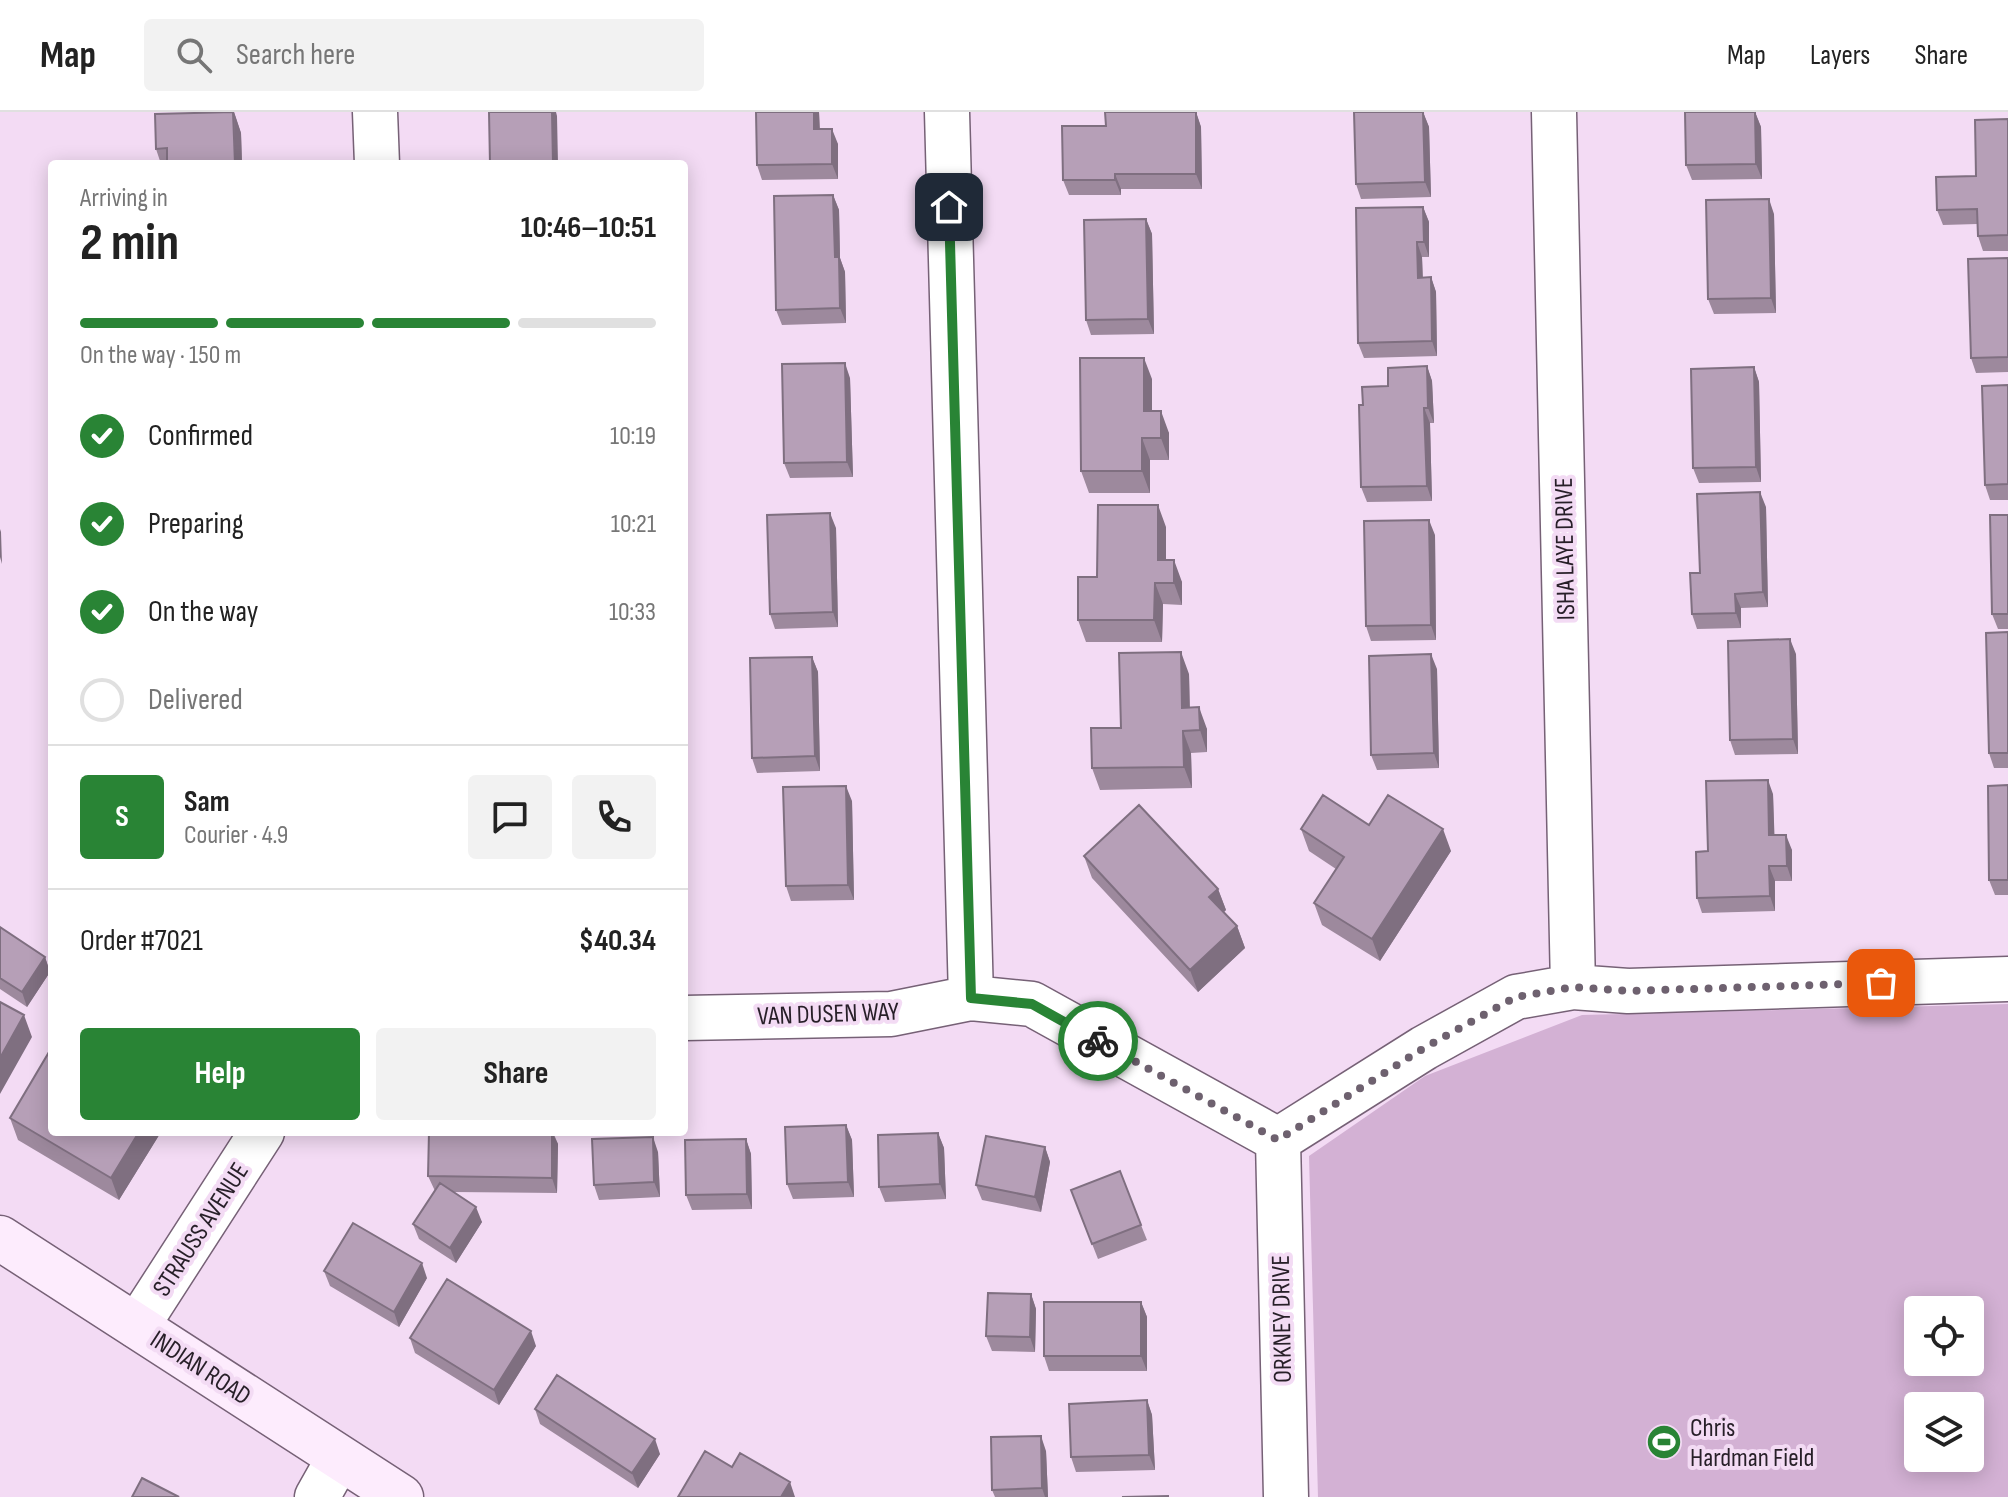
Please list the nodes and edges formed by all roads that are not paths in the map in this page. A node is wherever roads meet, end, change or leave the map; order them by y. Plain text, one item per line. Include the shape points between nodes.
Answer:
1 (375, 112) edge
2 (947, 112) edge
3 (1554, 112) edge
4 (377, 160) edge
5 (2008, 979) edge
6 (1573, 987) junction
7 (971, 998) junction
8 (688, 1018) edge
9 (259, 1136) edge
10 (1278, 1140) junction
11 (0, 1238) edge
12 (137, 1326) junction
13 (339, 1458) junction
14 (317, 1497) edge
15 (401, 1497) edge
16 (1286, 1497) edge

1 - 4 street
2 - 7 street
3 - 6 street, ISHA LAYE DRIVE
5 - 6 street via 1628,991
6 - 10 street via 1516,997
7 - 8 street, VAN DUSEN WAY via 891,1014
7 - 10 street, VAN DUSEN WAY via 1032,1004
9 - 12 street, STRAUSS AVENUE
10 - 16 street, ORKNEY DRIVE
11 - 12 street, INDIAN ROAD
12 - 13 street, INDIAN ROAD
13 - 14 street
13 - 15 street, INDIAN ROAD

